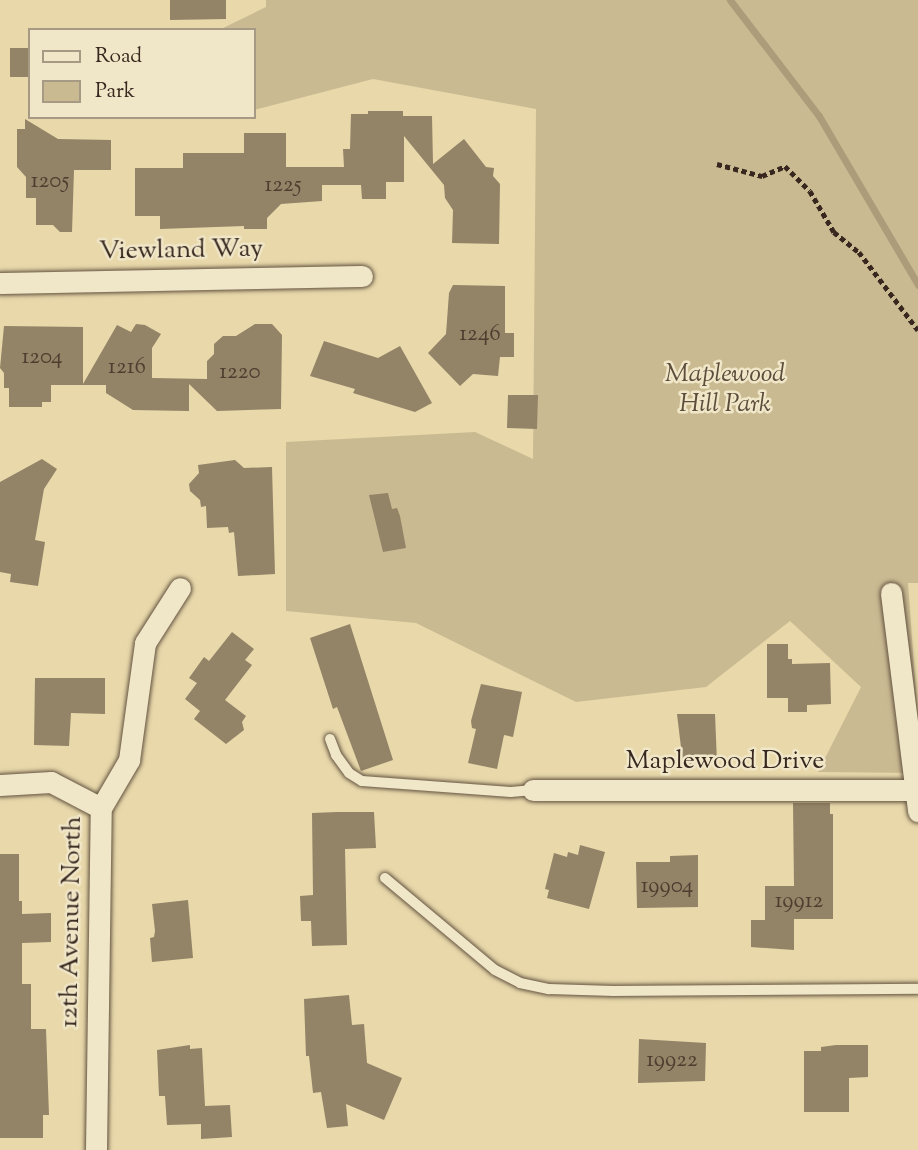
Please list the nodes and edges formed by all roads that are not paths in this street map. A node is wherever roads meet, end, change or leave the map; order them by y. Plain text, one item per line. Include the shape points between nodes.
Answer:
1 (362, 276) dead end
2 (0, 283) edge
3 (180, 588) dead end
4 (891, 593) dead end
5 (330, 739) dead end
6 (0, 785) edge
7 (533, 790) joint
8 (918, 790) edge
9 (101, 808) junction
10 (918, 811) edge
11 (385, 878) dead end
12 (918, 989) edge
13 (96, 1150) edge

1 - 2 street, Viewland Way
3 - 9 street, 12th Avenue North via 145,643 129,760
4 - 8 street
5 - 7 lane via 349,773 362,781
6 - 9 street via 51,782
7 - 8 street, Maplewood Drive
8 - 10 street
9 - 13 street, 12th Avenue North
11 - 12 lane via 495,970 520,983 549,989 614,991

